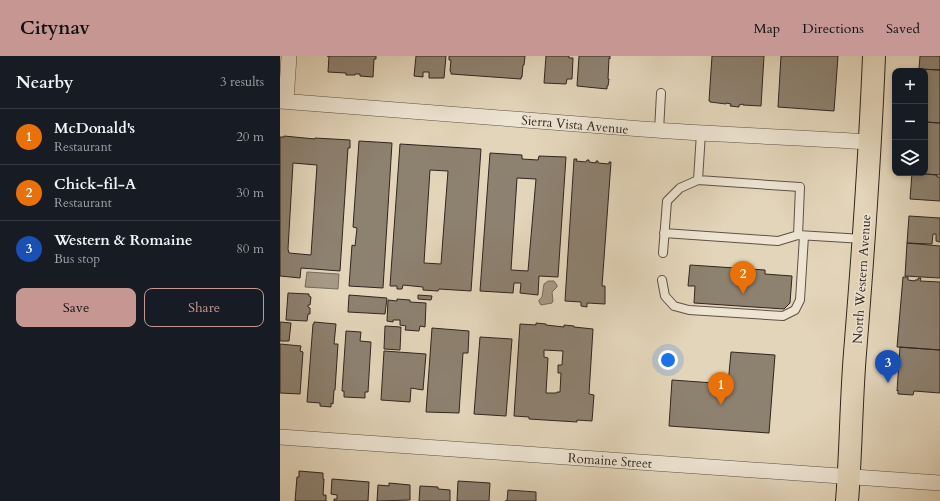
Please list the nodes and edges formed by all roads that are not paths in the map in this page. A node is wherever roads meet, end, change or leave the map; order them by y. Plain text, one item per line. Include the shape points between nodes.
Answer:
1 (289, 56) edge
2 (874, 56) edge
3 (661, 93) dead end
4 (283, 101) edge
5 (659, 131) junction
6 (701, 133) junction
7 (870, 142) junction
8 (698, 180) junction
9 (664, 233) junction
10 (801, 236) junction
11 (864, 239) junction
12 (663, 252) dead end
13 (662, 280) dead end
14 (280, 437) edge
15 (849, 477) junction
16 (940, 483) edge
17 (847, 501) edge

1 - 4 street
2 - 7 main road, North Western Avenue
3 - 5 lane
4 - 5 street, Sierra Vista Avenue
5 - 6 street, Sierra Vista Avenue
6 - 7 street, Sierra Vista Avenue
6 - 8 lane
7 - 11 main road, North Western Avenue
8 - 9 lane via 680,188 667,201
8 - 10 lane via 800,187
9 - 10 lane via 778,241
9 - 12 lane
10 - 11 lane
10 - 13 lane via 800,300 795,310 783,316 689,310 674,306 665,296
11 - 15 main road, North Western Avenue
14 - 15 street, Romaine Street
15 - 16 street, Romaine Street
15 - 17 main road, North Western Avenue

